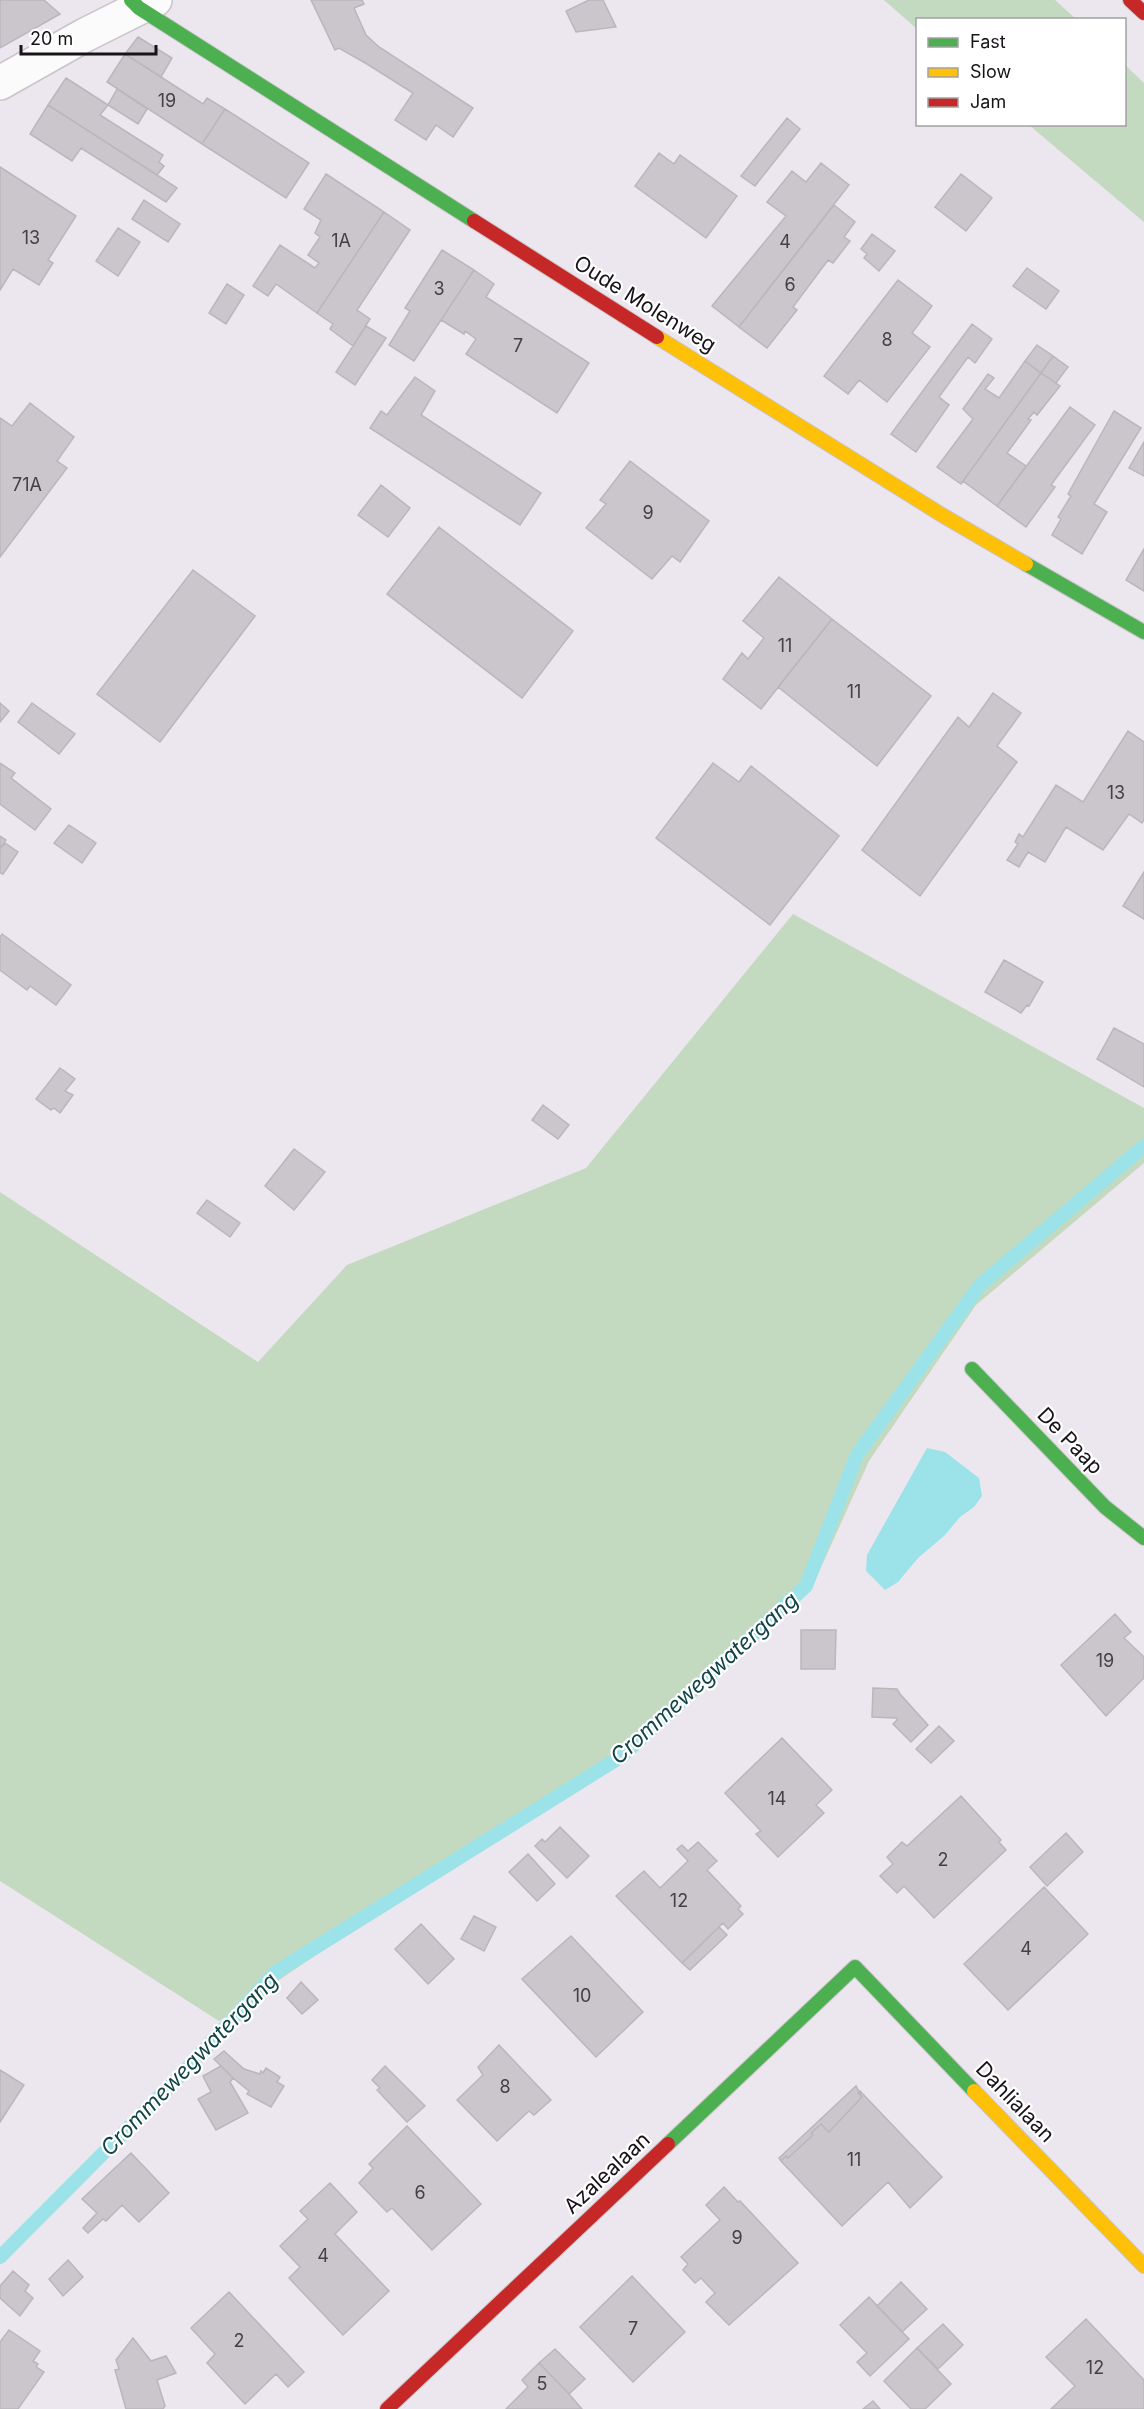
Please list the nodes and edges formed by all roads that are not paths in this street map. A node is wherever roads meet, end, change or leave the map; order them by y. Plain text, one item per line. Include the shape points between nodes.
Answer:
1 (1130, 0) edge
2 (142, 3) edge
3 (1144, 12) edge
4 (0, 83) edge
5 (1144, 632) edge
6 (972, 1368) dead end
7 (1144, 1538) edge
8 (855, 1967) joint
9 (1144, 2266) edge
10 (387, 2409) edge

1 - 3 main road
2 - 4 street
2 - 5 main road, Oude Molenweg via 714,373 942,515
6 - 7 main road, De Paap via 1105,1508
8 - 9 main road, Dahlialaan
8 - 10 main road, Azalealaan

